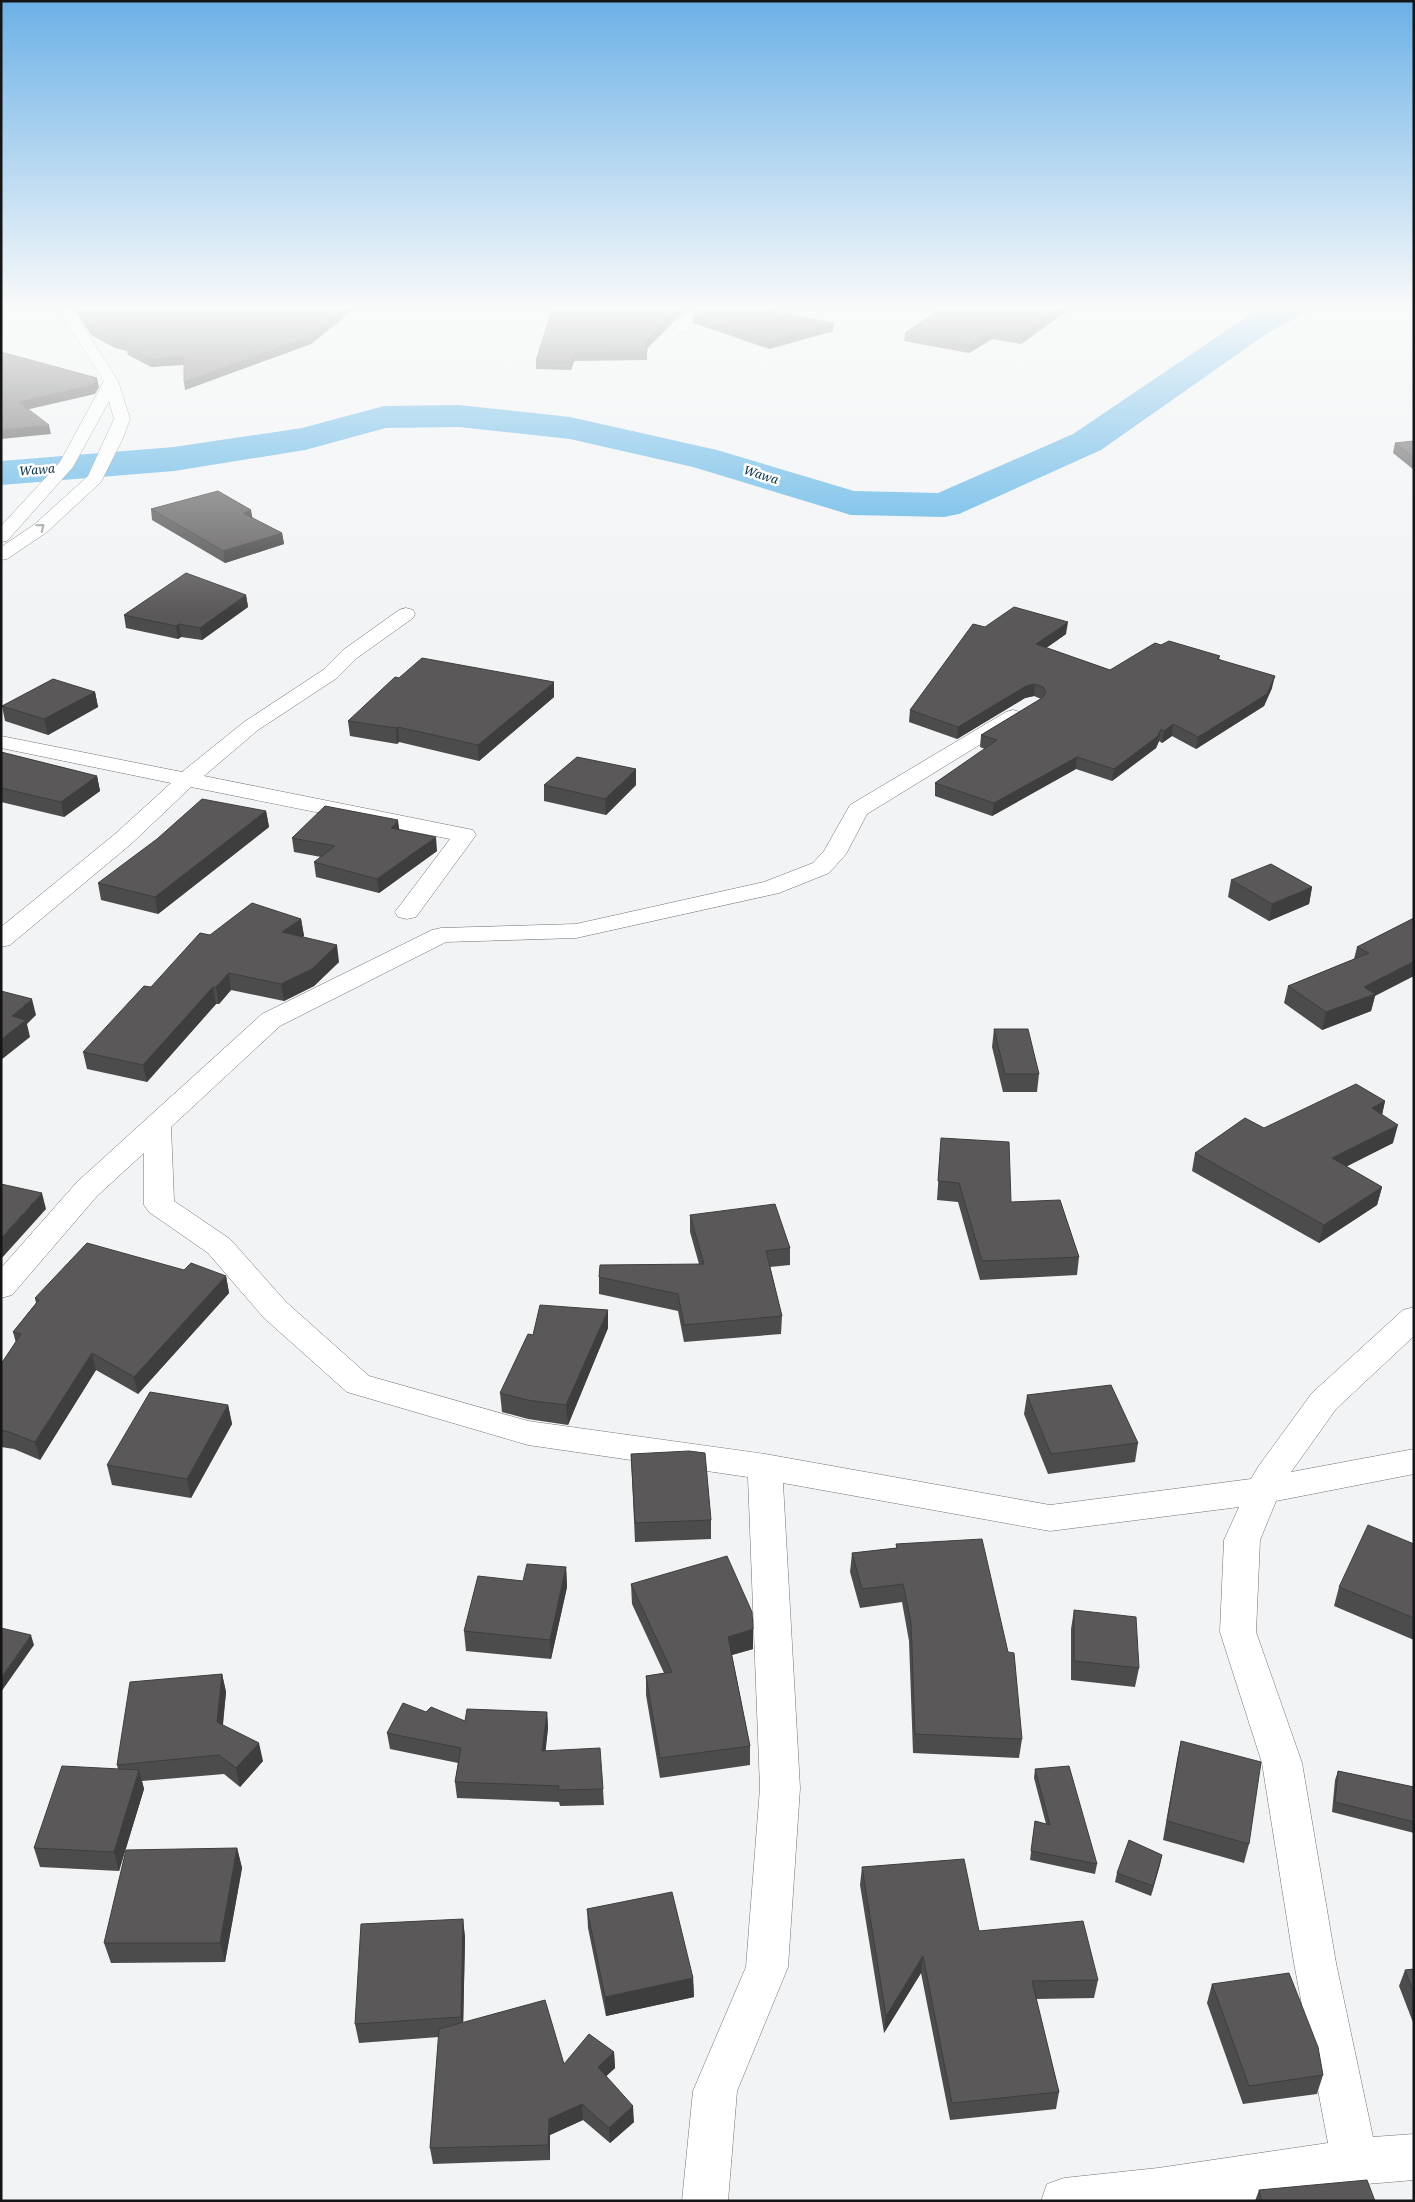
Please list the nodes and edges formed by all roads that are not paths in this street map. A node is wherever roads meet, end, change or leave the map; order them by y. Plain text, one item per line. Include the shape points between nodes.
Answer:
1 (97, 409) edge
2 (119, 409) edge
3 (1, 537) edge
4 (1, 555) edge
5 (406, 614) dead end
6 (1033, 704) edge
7 (1, 742) edge
8 (187, 779) junction
9 (407, 912) dead end
10 (1, 940) edge
11 (157, 1124) junction
12 (1, 1288) edge
13 (1414, 1318) edge
14 (1414, 1461) edge
15 (764, 1467) junction
16 (1262, 1491) junction
17 (1414, 2157) edge
18 (1355, 2162) junction
19 (1161, 2196) edge
20 (705, 2201) edge
21 (1064, 2201) edge

1 - 3 street via 55,480
4 -> 2 street via 40,528 95,478 122,419
5 - 8 street via 350,654 330,674 251,726
6 - 11 street via 858,810 834,854 821,868 771,888 576,931 441,935 271,1020
7 - 8 street
8 - 9 street via 465,835
8 - 10 street via 123,839
11 - 12 street via 87,1188
11 - 15 street via 159,1205 219,1246 275,1310 358,1384 528,1433
13 - 16 street via 1324,1401
14 - 16 street
15 - 16 street via 1050,1518
15 - 20 street via 780,1788 767,1967 715,2091
16 - 18 street via 1242,1540 1238,1632 1282,1763 1315,1963
17 - 18 street
18 - 19 street
19 - 21 street

